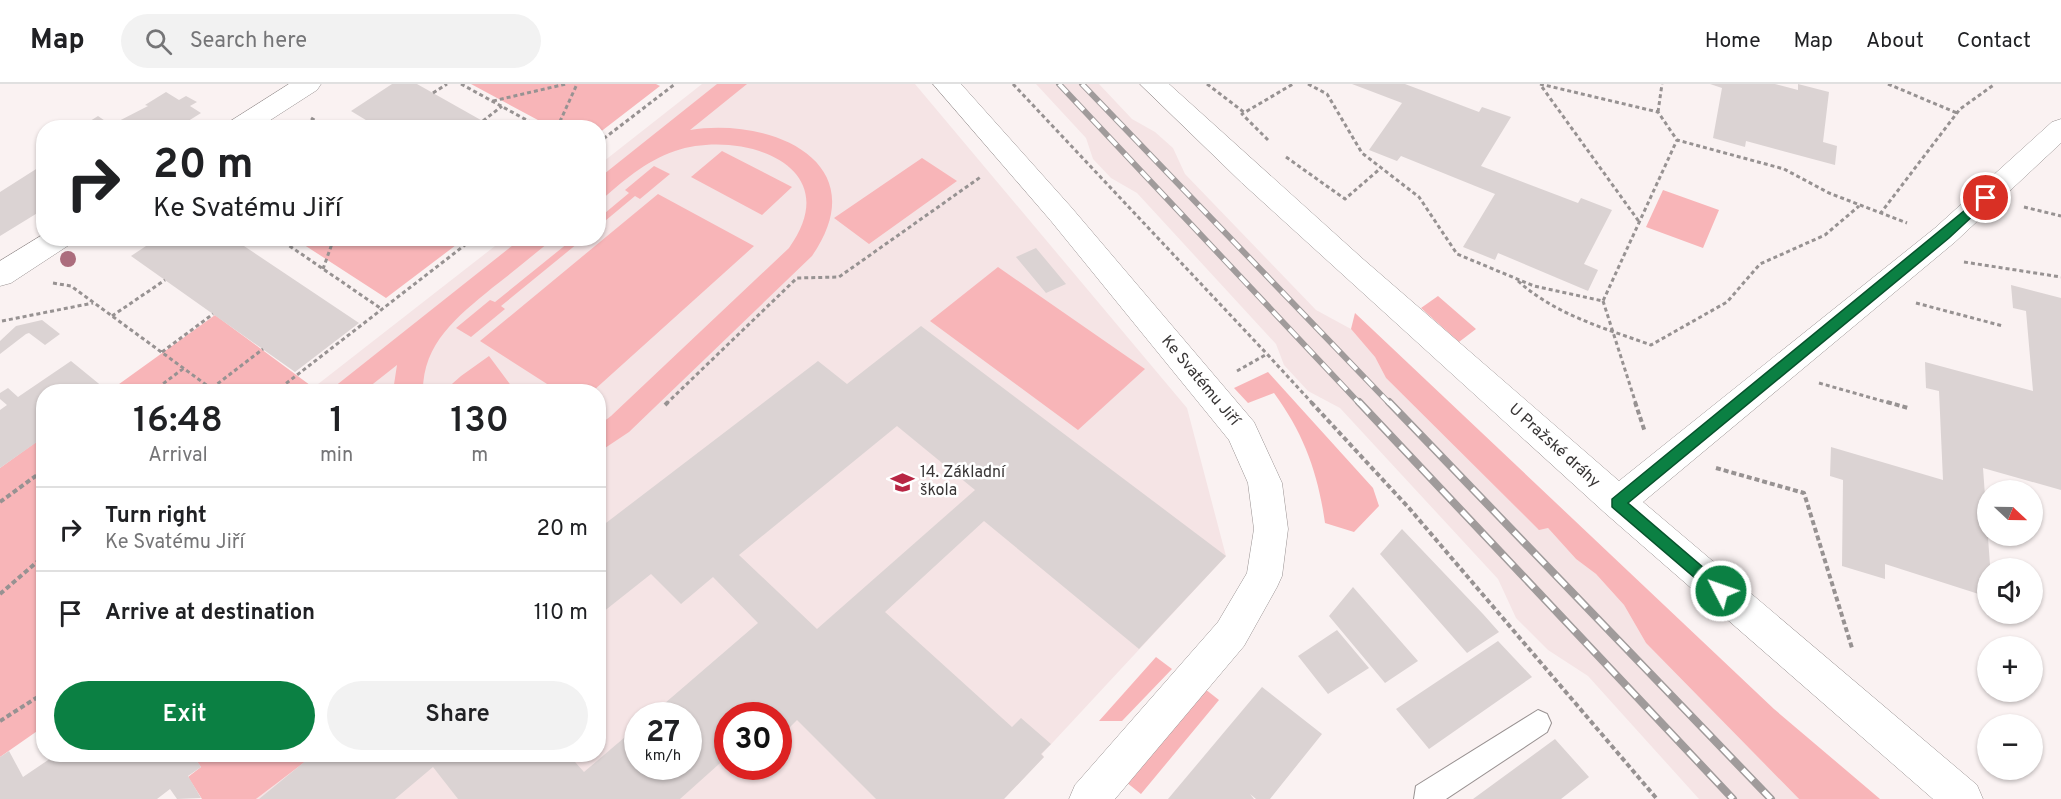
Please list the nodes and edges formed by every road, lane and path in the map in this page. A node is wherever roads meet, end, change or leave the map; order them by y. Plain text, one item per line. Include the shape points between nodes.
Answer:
1 (308, 84) edge
2 (447, 84) edge
3 (461, 84) edge
4 (566, 84) edge
5 (576, 84) edge
6 (673, 84) edge
7 (945, 84) edge
8 (1013, 84) edge
9 (1153, 84) edge
10 (1208, 84) edge
11 (1293, 84) edge
12 (1308, 84) edge
13 (1662, 84) edge
14 (1888, 84) edge
15 (1984, 84) edge
16 (1540, 85) edge
17 (1993, 85) edge
18 (433, 93) dead end
19 (492, 101) junction
20 (502, 106) junction
21 (1658, 112) junction
22 (1245, 113) junction
23 (1957, 113) junction
24 (308, 116) dead end
25 (244, 120) edge
26 (314, 120) edge
27 (483, 120) dead end
28 (527, 120) edge
29 (560, 120) edge
30 (2061, 128) edge
31 (606, 137) edge
32 (1677, 140) junction
33 (1270, 142) dead end
34 (1284, 155) dead end
35 (1382, 167) junction
36 (989, 171) dead end
37 (1860, 206) junction
38 (1880, 214) junction
39 (1640, 223) junction
40 (1945, 235) junction
41 (46, 246) edge
42 (290, 246) edge
43 (331, 246) edge
44 (464, 246) edge
45 (1920, 255) junction
46 (12, 268) edge
47 (323, 269) junction
48 (2061, 277) edge
49 (165, 280) dead end
50 (1517, 280) junction
51 (1875, 292) junction
52 (1603, 301) junction
53 (94, 303) junction
54 (383, 310) junction
55 (213, 314) dead end
56 (112, 316) junction
57 (2, 321) dead end
58 (2003, 326) dead end
59 (1614, 331) junction
60 (263, 349) dead end
61 (162, 352) junction
62 (1266, 354) junction
63 (184, 368) junction
64 (1778, 372) junction
65 (163, 384) edge
66 (206, 384) edge
67 (217, 384) edge
68 (286, 384) edge
69 (1207, 390) junction
70 (664, 405) dead end
71 (1908, 408) dead end
72 (1666, 464) junction
73 (36, 476) edge
74 (0, 502) edge
75 (1617, 503) junction
76 (36, 564) edge
77 (0, 594) edge
78 (1855, 658) dead end
79 (36, 698) edge
80 (0, 721) edge
81 (1538, 723) dead end
82 (1426, 796) dead end
83 (1089, 799) edge
84 (1657, 799) edge
85 (1963, 799) edge

1 - 25 street via 261,98
2 - 18 path
3 - 19 path
4 - 19 path
5 - 29 path
6 - 31 path
7 - 69 street, Ke Svatému Jiří via 1061,214
8 - 62 path
9 - 75 street, U Pražské dráhy via 1282,205
10 - 22 path
11 - 22 path
12 - 35 path via 1327,94 1362,153
13 - 21 path
14 - 23 path
15 - 17 path
16 - 21 path
16 - 39 path
17 - 23 path
19 - 20 path
20 - 27 path
20 - 28 path
21 - 32 path
22 - 33 path via 1242,114
23 - 38 path
24 - 26 path
30 - 40 street
32 - 37 path via 1784,169
32 - 39 path
34 - 35 path via 1345,199
35 - 50 path via 1419,197 1457,254
36 - 70 path via 839,278 797,278
37 - 38 path
37 - 59 path via 1825,235 1760,264 1727,302 1651,345
38 - 40 path
39 - 52 path
40 - 45 street
41 - 46 street
42 - 47 path
43 - 47 path
44 - 54 path
45 - 48 path
45 - 51 street
46 - 53 path via 71,286
47 - 54 path
49 - 56 path
50 - 52 path
50 - 59 path via 1533,297
51 - 58 path
51 - 64 street
52 - 59 path
53 - 56 path
53 - 57 path
54 - 68 path
55 - 61 path
56 - 61 path
59 - 72 path
60 - 67 path
61 - 63 path
62 - 69 path
62 - 84 path via 1409,508
63 - 65 path
63 - 66 path
64 - 71 path
64 - 72 street
69 - 83 street, Ke Svatému Jiří via 1242,432 1265,483 1271,529 1264,576 1232,634
72 - 75 street
72 - 78 path via 1804,493
73 - 74 path
75 - 85 street, U Pražské dráhy
76 - 77 path
79 - 80 path
81 - 82 lane

